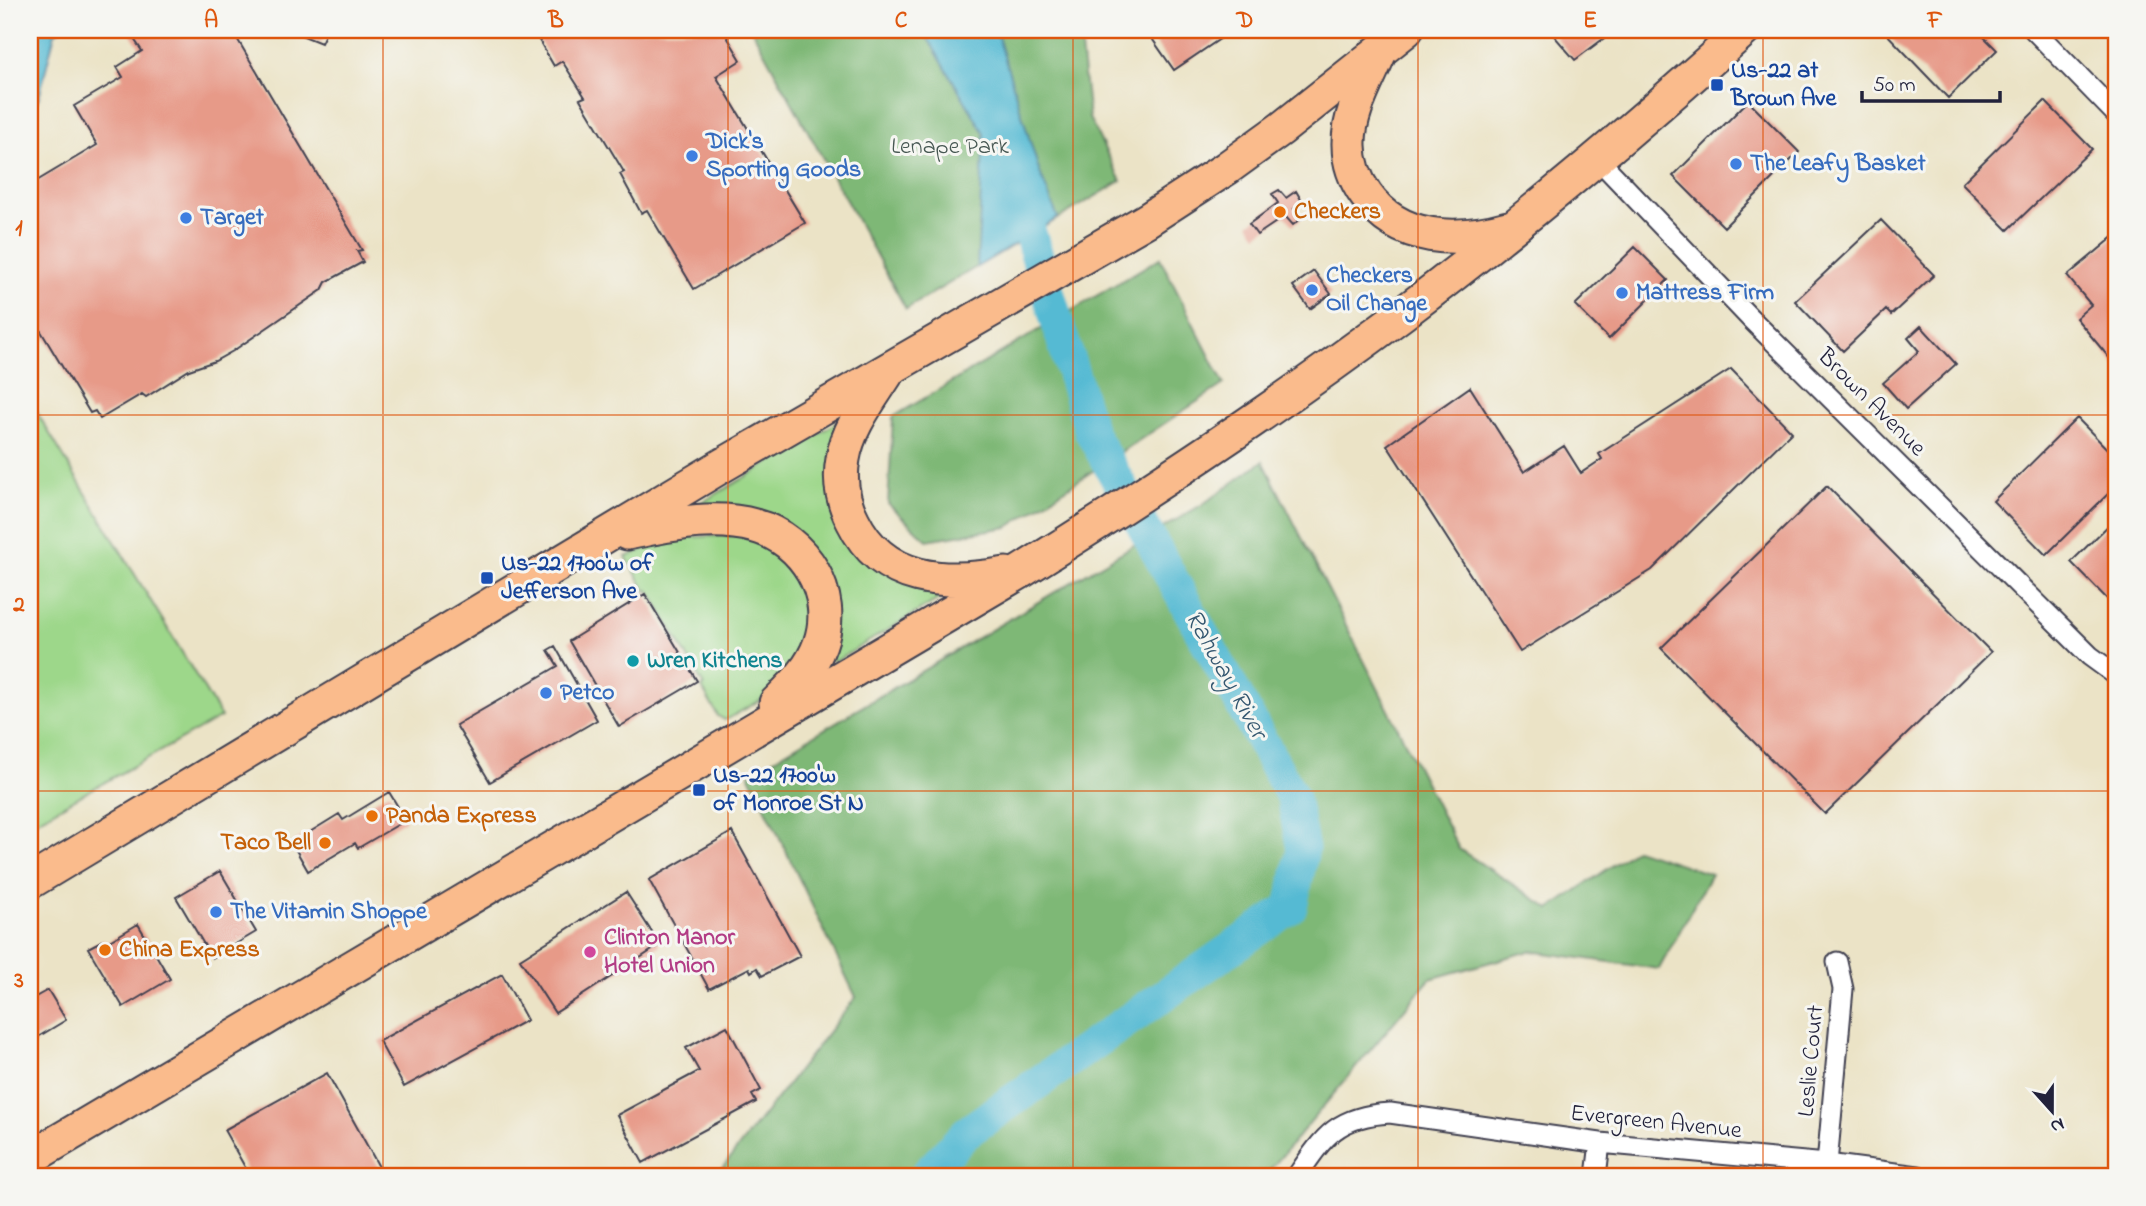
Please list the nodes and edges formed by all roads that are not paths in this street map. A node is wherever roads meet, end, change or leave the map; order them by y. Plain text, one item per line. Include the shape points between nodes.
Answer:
1 (1406, 30) edge
2 (1744, 30) edge
3 (2034, 30) edge
4 (1380, 52) junction
5 (2116, 114) edge
6 (1597, 158) junction
7 (1515, 225) junction
8 (890, 368) junction
9 (601, 539) junction
10 (1020, 572) junction
11 (2116, 675) edge
12 (744, 735) junction
13 (30, 882) edge
14 (1837, 962) dead end
15 (1600, 1143) junction
16 (30, 1158) edge
17 (1827, 1164) junction
18 (1297, 1176) edge
19 (1596, 1176) edge
20 (1917, 1176) edge

1 - 4 highway
2 - 6 highway
3 - 5 street
4 - 7 highway via 1357,108 1349,145 1357,180 1370,201 1401,226 1426,234 1469,235
4 - 8 highway via 1227,168 1147,220
6 - 7 highway
6 - 11 street, Brown Avenue via 1759,327 2090,656
7 - 10 highway via 1326,369
8 - 9 highway
8 - 10 highway via 851,432 841,468 843,493 861,535 885,561 905,572 965,580
9 - 12 highway via 692,521 738,523 780,537 812,569 825,606 821,641 796,685
9 - 13 highway
10 - 12 highway
12 - 16 highway
14 - 17 street, Leslie Court via 1843,989
15 - 17 street, Evergreen Avenue
15 - 18 street, Evergreen Avenue via 1371,1114 1337,1127
15 - 19 street
17 - 20 street, Evergreen Avenue

